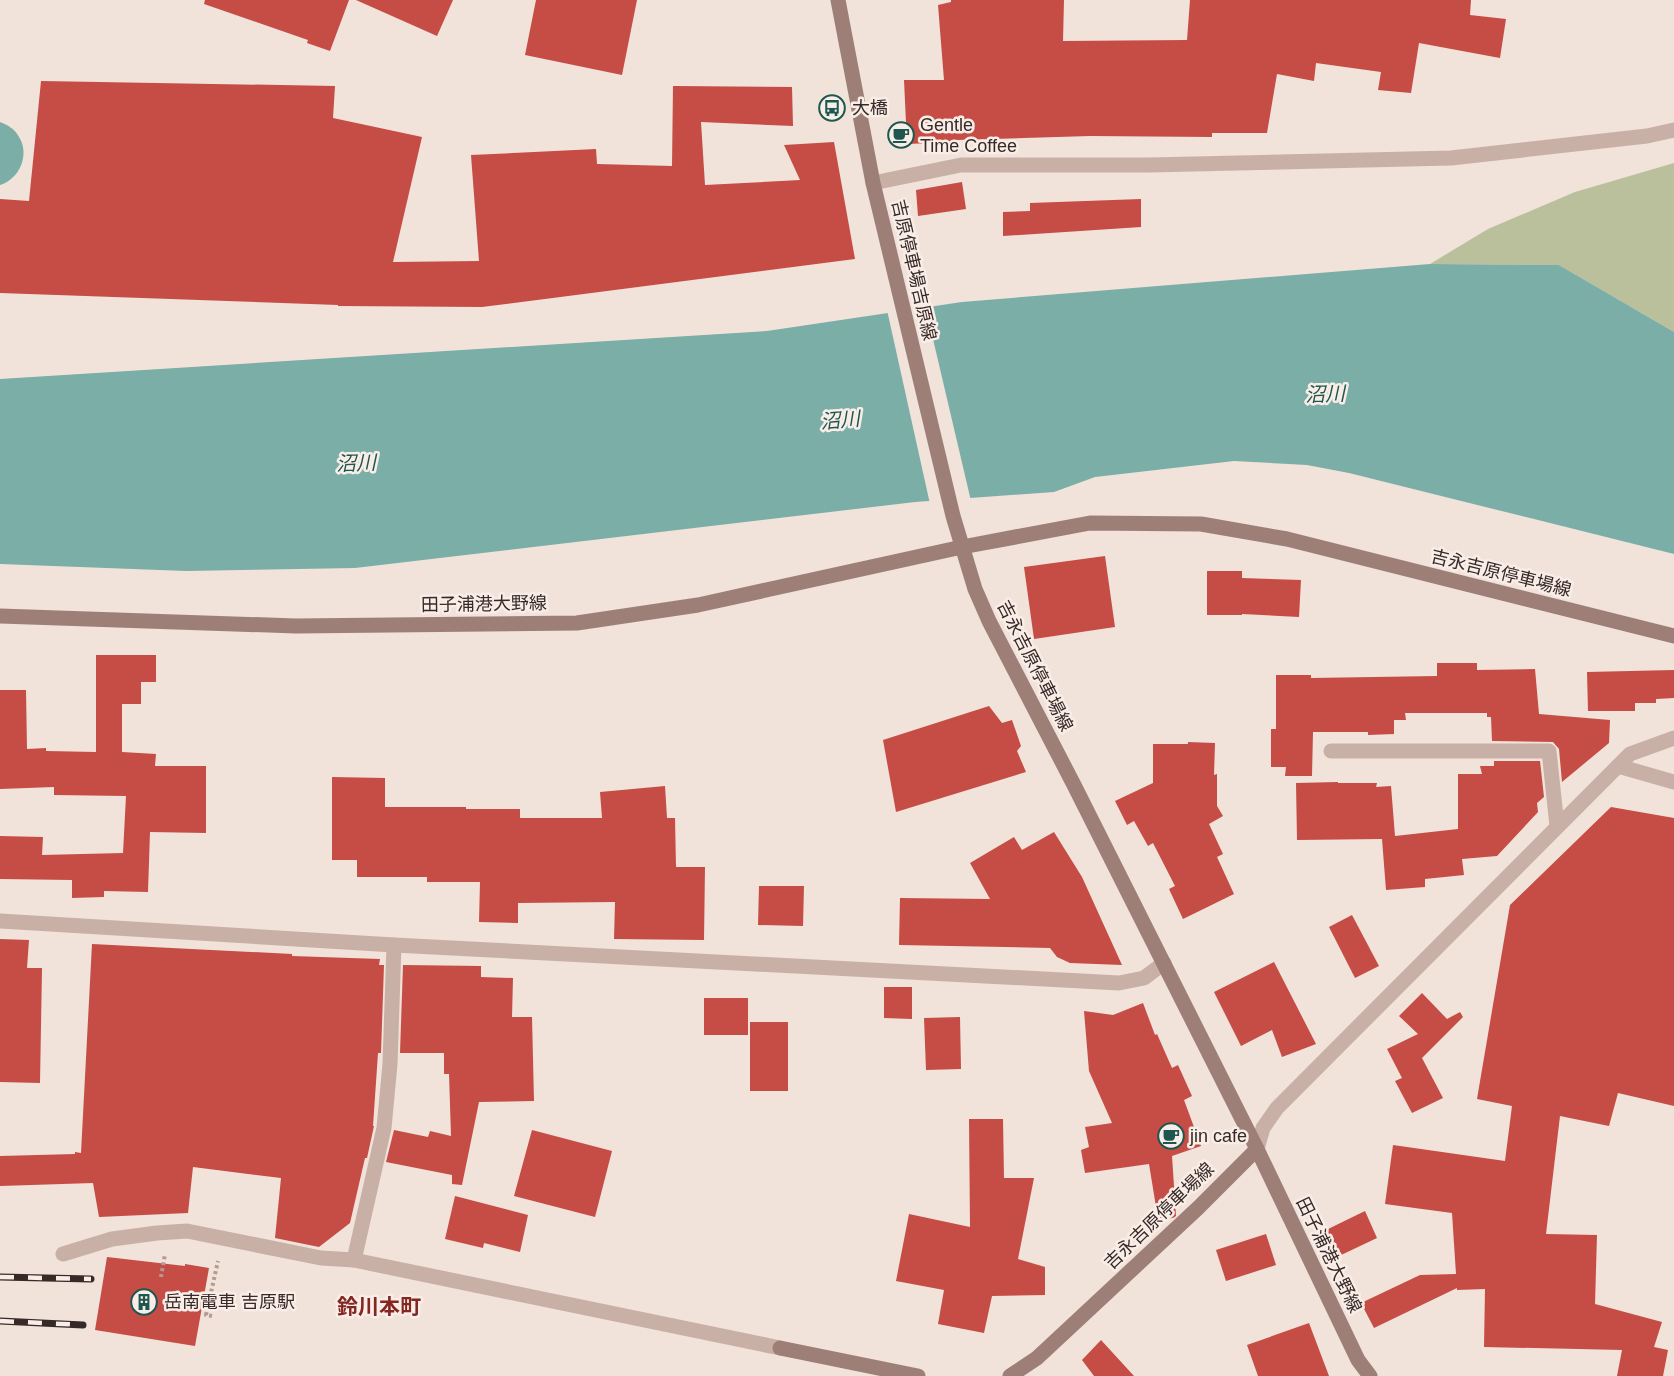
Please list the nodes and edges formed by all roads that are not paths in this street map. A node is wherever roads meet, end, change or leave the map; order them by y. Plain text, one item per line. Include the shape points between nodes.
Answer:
1 (838, 0) edge
2 (1674, 130) edge
3 (873, 183) junction
4 (962, 547) junction
5 (0, 616) edge
6 (1674, 636) edge
7 (1674, 738) edge
8 (1331, 751) dead end
9 (1617, 766) junction
10 (1674, 782) edge
11 (1557, 826) junction
12 (0, 921) edge
13 (394, 945) junction
14 (1164, 963) junction
15 (1257, 1149) junction
16 (63, 1254) dead end
17 (354, 1260) junction
18 (780, 1348) joint
19 (918, 1376) edge
20 (1010, 1376) edge
21 (1370, 1376) edge

1 - 3 main road, 吉原停車場吉原線
2 - 3 street via 1451,158 961,165
3 - 4 main road, 吉原停車場吉原線
4 - 5 main road, 田子浦港大野線 via 698,605 577,623 296,626
4 - 6 main road, 吉永吉原停車場線 via 1090,523 1201,524 1287,539
4 - 14 main road, 吉永吉原停車場線 via 989,621
7 - 9 street via 1630,754
8 - 11 street via 1549,751
9 - 10 street
9 - 11 street
11 - 15 street via 1277,1108 1263,1128
12 - 13 street
13 - 14 street via 1119,983 1144,978
13 - 17 street via 384,1128
14 - 15 main road, 吉永吉原停車場線
15 - 20 main road, 吉永吉原停車場線 via 1037,1358
15 - 21 main road, 田子浦港大野線 via 1358,1360
16 - 17 street via 112,1239 186,1231 321,1258
17 - 18 street
18 - 19 main road

